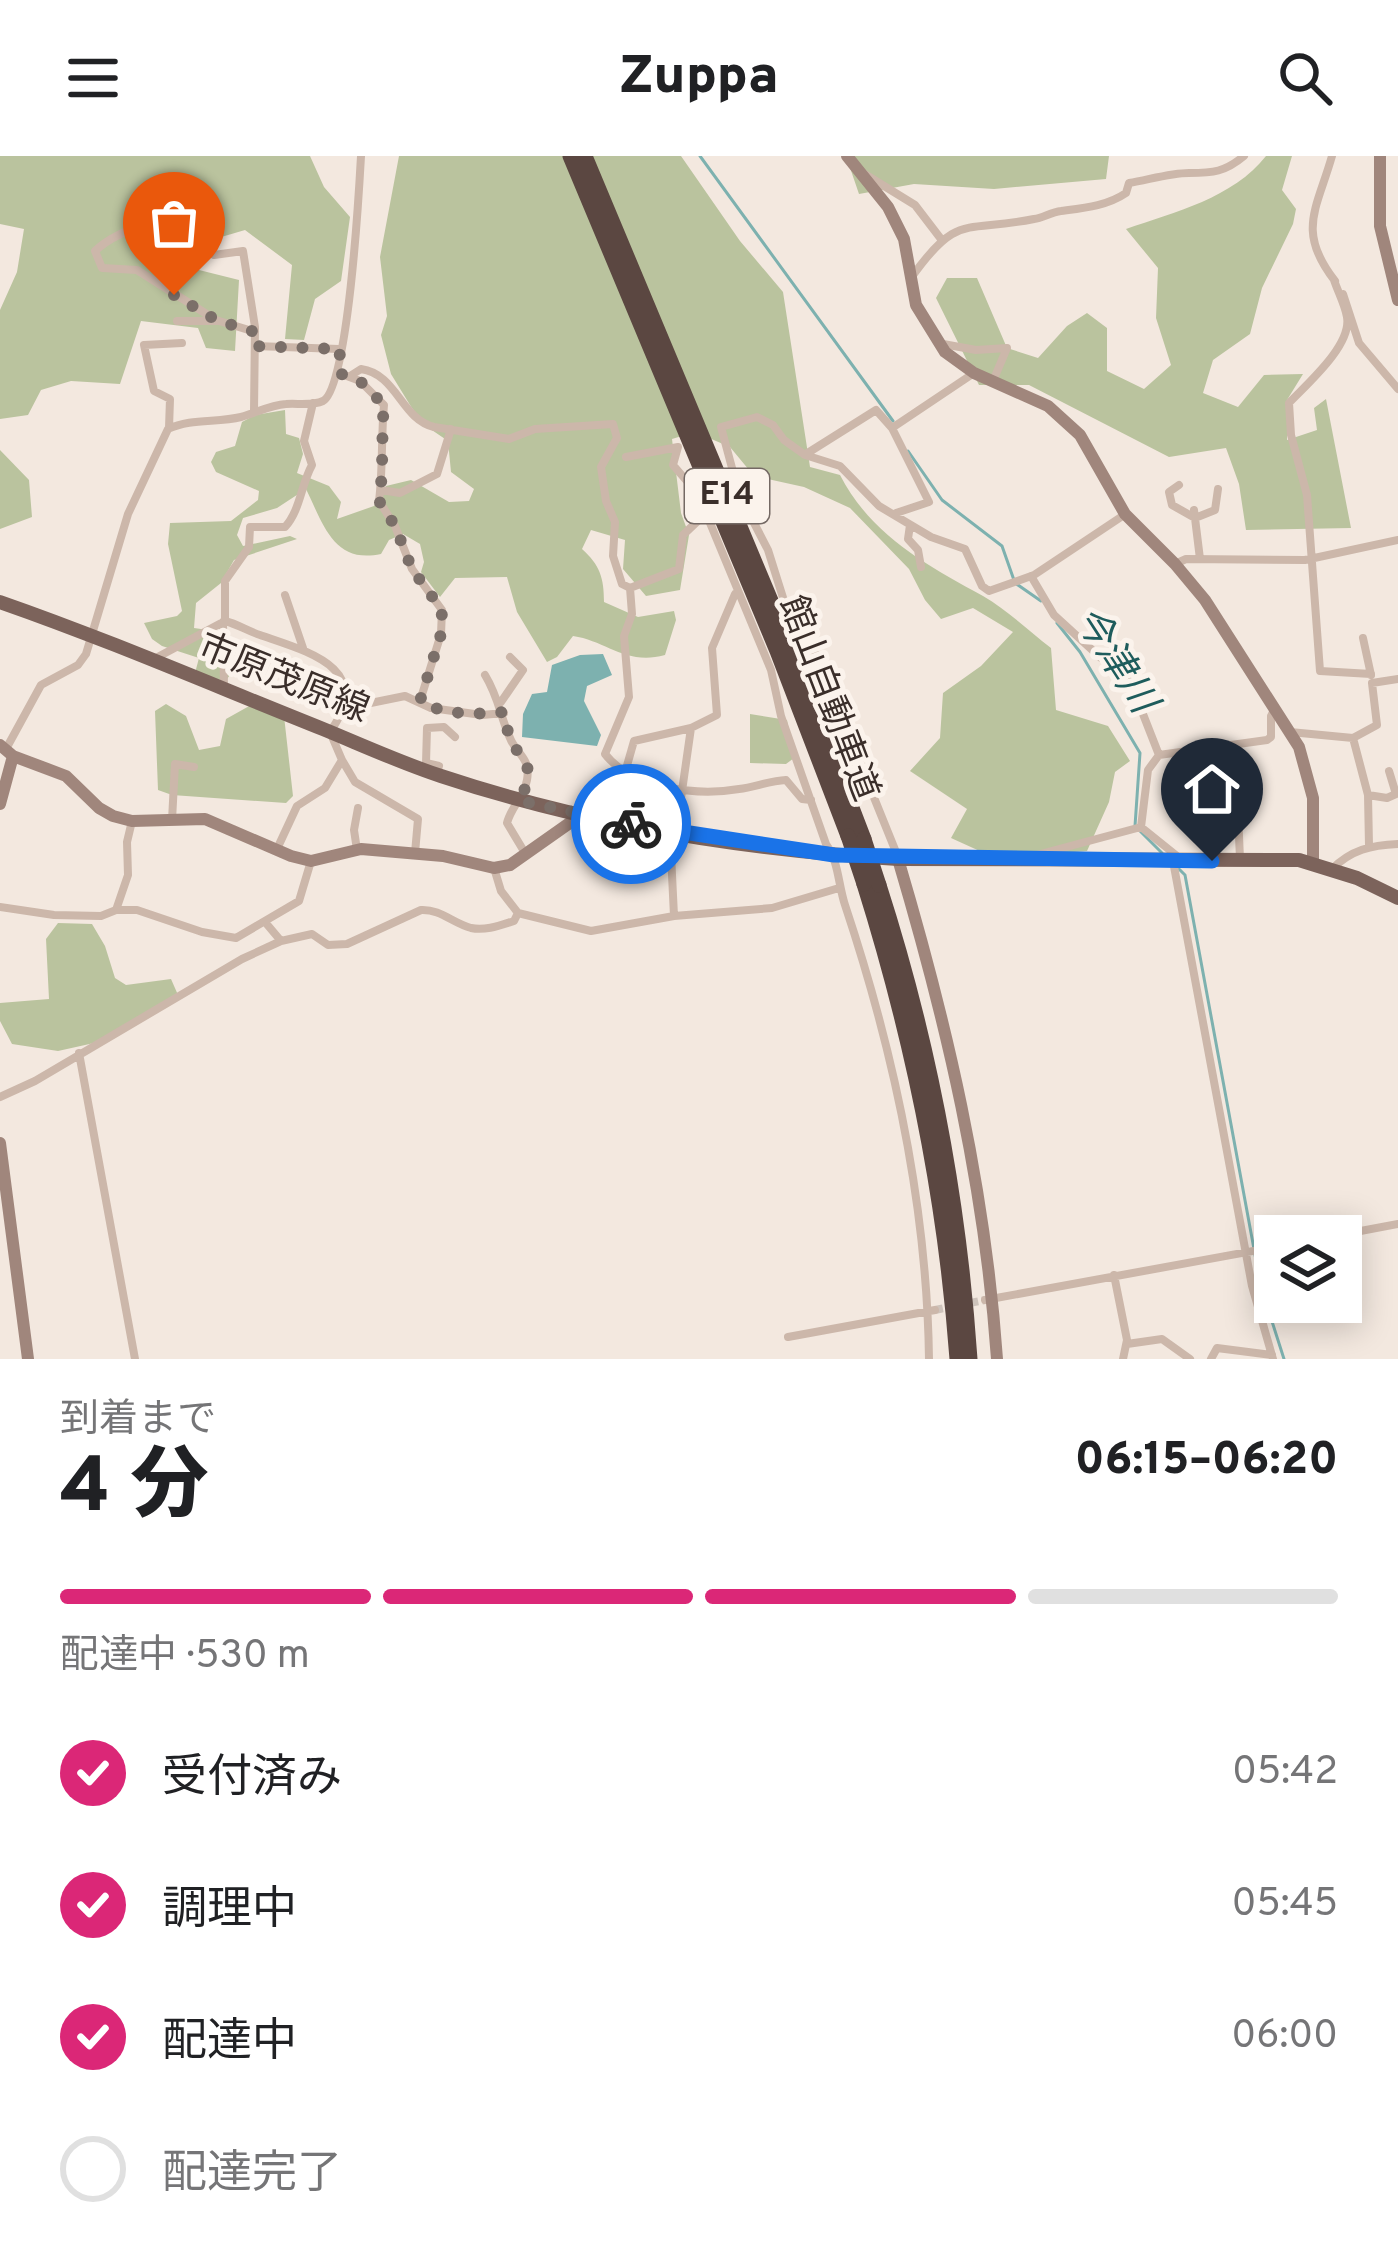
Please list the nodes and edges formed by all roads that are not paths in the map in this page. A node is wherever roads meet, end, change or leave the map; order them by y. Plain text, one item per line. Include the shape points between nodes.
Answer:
1 (361, 156) edge
2 (570, 156) edge
3 (585, 156) edge
4 (847, 156) edge
5 (1244, 156) edge
6 (1332, 156) edge
7 (1380, 156) edge
8 (863, 173) junction
9 (176, 176) dead end
10 (152, 224) junction
11 (941, 239) junction
12 (214, 255) dead end
13 (910, 278) junction
14 (1334, 280) junction
15 (174, 295) junction
16 (1398, 300) edge
17 (177, 321) dead end
18 (218, 321) junction
19 (255, 332) junction
20 (182, 343) dead end
21 (938, 343) junction
22 (255, 346) junction
23 (340, 349) junction
24 (339, 373) junction
25 (974, 373) junction
26 (350, 376) junction
27 (1394, 377) edge
28 (993, 381) junction
29 (1398, 389) edge
30 (313, 403) junction
31 (254, 411) junction
32 (892, 428) junction
33 (451, 429) junction
34 (168, 430) junction
35 (805, 455) junction
36 (626, 457) dead end
37 (1179, 485) dead end
38 (1217, 489) dead end
39 (381, 490) junction
40 (704, 514) junction
41 (893, 514) junction
42 (1125, 514) junction
43 (1195, 514) junction
44 (910, 524) junction
45 (1398, 540) edge
46 (1200, 559) junction
47 (1311, 559) junction
48 (1175, 564) junction
49 (921, 567) dead end
50 (1031, 576) junction
51 (630, 588) junction
52 (736, 592) junction
53 (285, 595) dead end
54 (0, 602) edge
55 (224, 621) junction
56 (93, 634) junction
57 (1363, 638) dead end
58 (303, 648) junction
59 (509, 657) dead end
60 (153, 659) junction
61 (485, 675) dead end
62 (1371, 678) junction
63 (1398, 679) edge
64 (224, 689) junction
65 (420, 701) junction
66 (346, 708) junction
67 (502, 708) junction
68 (1275, 708) junction
69 (691, 728) junction
70 (616, 730) junction
71 (330, 732) junction
72 (1290, 732) junction
73 (455, 737) dead end
74 (1352, 738) junction
75 (634, 741) junction
76 (1209, 748) junction
77 (6, 751) edge
78 (1159, 755) junction
79 (342, 760) junction
80 (194, 767) dead end
81 (1208, 770) dead end
82 (626, 771) junction
83 (1389, 771) dead end
84 (436, 775) junction
85 (682, 790) junction
86 (1237, 790) dead end
87 (1368, 795) junction
88 (811, 800) junction
89 (520, 801) junction
90 (0, 804) edge
91 (358, 808) dead end
92 (581, 815) junction
93 (131, 821) junction
94 (172, 821) junction
95 (1142, 827) junction
96 (673, 833) junction
97 (856, 838) junction
98 (1398, 844) edge
99 (1369, 846) junction
100 (276, 850) junction
101 (357, 850) junction
102 (415, 853) junction
103 (834, 855) junction
104 (526, 856) junction
105 (898, 859) junction
106 (1026, 860) junction
107 (1240, 860) junction
108 (311, 861) junction
109 (1173, 861) junction
110 (1313, 863) junction
111 (494, 868) junction
112 (1332, 869) junction
113 (872, 884) junction
114 (839, 888) junction
115 (1398, 898) edge
116 (0, 908) edge
117 (116, 910) junction
118 (518, 913) junction
119 (674, 916) junction
120 (265, 922) junction
121 (281, 941) junction
122 (79, 1053) junction
123 (0, 1097) edge
124 (0, 1143) edge
125 (1398, 1225) edge
126 (1362, 1231) edge
127 (1254, 1250) edge
128 (1246, 1252) junction
129 (1114, 1275) junction
130 (989, 1300) junction
131 (932, 1310) junction
132 (788, 1336) dead end
133 (1127, 1344) junction
134 (1273, 1357) edge
135 (28, 1359) edge
136 (135, 1359) edge
137 (929, 1359) edge
138 (957, 1359) edge
139 (970, 1359) edge
140 (998, 1359) edge
141 (1123, 1359) edge
142 (1190, 1359) edge
143 (1211, 1359) edge

1 - 23 street
2 - 97 highway, 館山自動車道 / E14
3 - 97 highway, 館山自動車道 / E14 via 782,626
4 - 8 street
5 - 11 street via 1209,176 1129,183 1114,201 967,226
6 - 14 street via 1311,234
7 - 16 street via 1380,226
8 - 11 street via 916,205
8 - 13 street via 904,239
9 - 10 street
10 - 15 street
10 - 15 street via 102,244 95,256 102,268 137,270
11 - 13 street
12 - 19 street via 243,251
13 - 21 street
14 - 27 street via 1359,343
14 - 47 street via 1348,319 1342,345 1289,403
15 - 18 street
17 - 18 street
18 - 19 street
19 - 22 street
20 - 34 street via 144,345 154,391 170,399
21 - 25 street
21 - 28 street via 1006,348
22 - 23 street
22 - 31 street
23 - 24 street
24 - 26 street
24 - 30 street via 331,394
25 - 28 street
25 - 32 street
26 - 33 street via 374,371 423,424
26 - 39 street via 384,405
27 - 29 street
28 - 42 street via 1048,406 1081,435
30 - 31 street
30 - 55 street via 304,441 312,465 294,517 285,527 250,527 249,548 225,581
31 - 34 street
32 - 35 street via 876,410
32 - 41 street via 929,502
33 - 39 street via 437,474 400,493
33 - 51 street via 509,439 536,429 613,424 617,438 601,481 616,530 613,556
34 - 56 street via 128,514
35 - 41 street via 840,466
35 - 105 street via 757,417 722,427 739,494 785,604 816,654
36 - 40 street via 678,447 673,465
37 - 43 street via 1169,492 1172,505
38 - 43 street via 1215,510
39 - 65 street via 412,569 442,610
40 - 51 street via 682,535 679,569
40 - 52 street
41 - 44 street
42 - 48 street
42 - 50 street
43 - 46 street
44 - 49 street
44 - 50 street via 965,549 989,591
45 - 47 street
46 - 47 street
46 - 48 street
47 - 62 street via 1321,671
48 - 68 street
50 - 78 street via 1054,615 1101,658 1123,663
51 - 70 street via 629,697
52 - 69 street via 712,648 717,715
52 - 88 street via 771,670
53 - 58 street
54 - 56 main road, 市原茂原線
55 - 58 street
55 - 60 street
55 - 64 street
56 - 60 main road, 市原茂原線
56 - 77 street via 78,665 41,685
57 - 62 street
58 - 66 street via 335,671
59 - 67 street via 523,670
60 - 64 main road, 市原茂原線
61 - 67 street
62 - 63 street
62 - 74 street via 1377,725
64 - 71 main road, 市原茂原線
65 - 66 street via 398,696
65 - 67 street via 482,715
66 - 71 street
67 - 89 street via 510,742 528,763
68 - 72 street
68 - 76 street via 1267,740
69 - 75 street
69 - 85 street
70 - 75 street
70 - 82 street via 605,754
71 - 79 street
71 - 84 main road, 市原茂原線
72 - 74 street
72 - 110 street via 1309,770
73 - 84 street via 427,728 424,758 439,766
74 - 87 street
75 - 82 street
76 - 78 street
76 - 81 street
77 - 90 street
77 - 93 street via 66,776 99,808
78 - 95 street via 1148,770
79 - 100 street via 325,788 297,806
79 - 102 street via 355,782 418,819
80 - 94 street via 179,763 172,771
82 - 85 street
82 - 92 street
83 - 87 street via 1396,794
84 - 89 main road, 市原茂原線
85 - 88 street via 782,779
85 - 96 street
86 - 107 street
87 - 99 street
88 - 103 street
89 - 92 main road, 市原茂原線
89 - 104 street via 507,823
91 - 101 street
92 - 96 main road, 市原茂原線
92 - 104 street
93 - 94 street
93 - 117 street via 128,875
94 - 100 street via 205,819
95 - 106 street
95 - 109 street
96 - 103 main road, 市原茂原線
96 - 119 street
97 - 113 highway, 館山自動車道 / E14, bridge
98 - 99 street
99 - 112 street
100 - 108 street
101 - 102 street
101 - 108 street
102 - 111 street
103 - 105 main road, 市原茂原線
103 - 114 street
104 - 111 street
105 - 106 main road, 市原茂原線
105 - 130 street via 939,996
106 - 109 main road, 市原茂原線
107 - 109 main road, 市原茂原線
107 - 110 main road, 市原茂原線
108 - 120 street via 299,901
109 - 128 street
110 - 112 main road, 市原茂原線
111 - 118 street
112 - 115 main road, 市原茂原線
113 - 138 highway, 館山自動車道 / E14 via 929,1130
113 - 139 highway, 館山自動車道 / E14 via 915,1004 941,1127
114 - 119 street via 772,908
114 - 131 street via 901,1097
116 - 117 street via 101,916
117 - 120 street via 236,938
118 - 119 street via 590,931
118 - 121 street via 514,921 473,928 421,910 347,944 328,945 312,934
120 - 121 street
121 - 122 street
122 - 123 street
122 - 136 street
124 - 135 street
125 - 126 street
127 - 128 street
128 - 129 street
128 - 134 street
129 - 130 street
129 - 133 street
130 - 140 street
131 - 132 street
131 - 137 street
133 - 141 street
133 - 142 street via 1162,1339
134 - 143 street via 1217,1348

